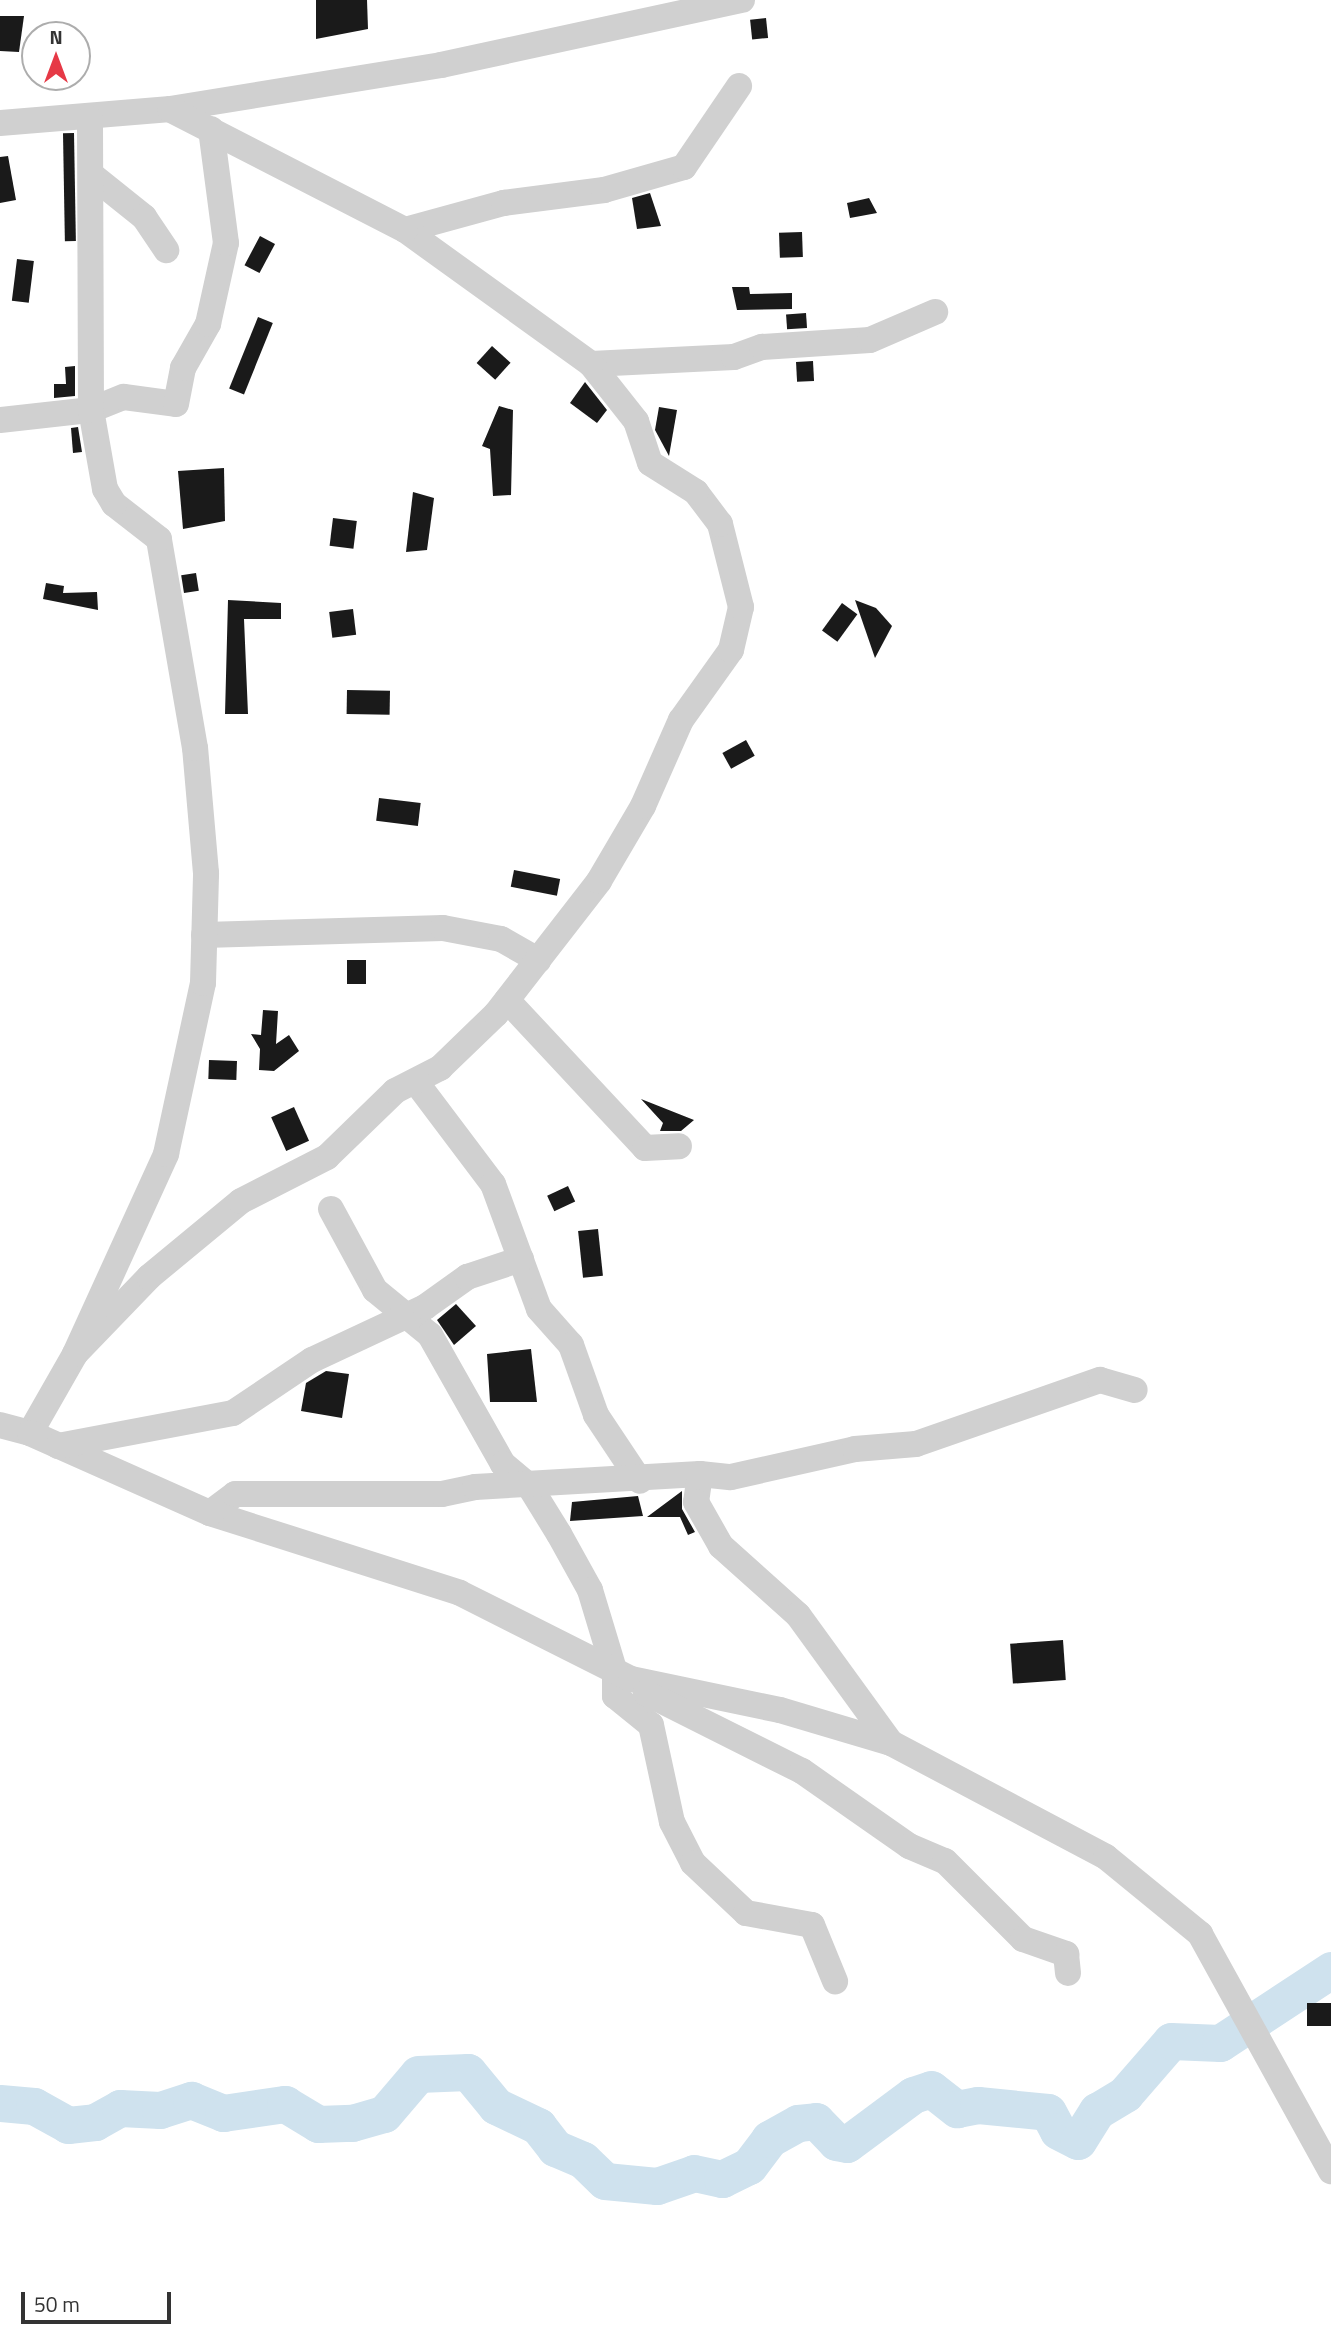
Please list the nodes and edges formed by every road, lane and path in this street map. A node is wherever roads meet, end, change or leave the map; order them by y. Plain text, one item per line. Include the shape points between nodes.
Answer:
1 (743, 0) edge
2 (739, 86) dead end
3 (170, 109) junction
4 (90, 118) junction
5 (0, 123) edge
6 (211, 129) junction
7 (93, 177) junction
8 (405, 230) junction
9 (166, 250) dead end
10 (935, 312) dead end
11 (591, 364) junction
12 (90, 410) junction
13 (0, 419) edge
14 (204, 935) junction
15 (538, 960) junction
16 (507, 1000) junction
17 (416, 1082) junction
18 (679, 1146) dead end
19 (331, 1209) dead end
20 (521, 1259) junction
21 (402, 1319) junction
22 (75, 1354) junction
23 (1135, 1390) dead end
24 (0, 1425) edge
25 (30, 1433) junction
26 (58, 1446) junction
27 (700, 1474) junction
28 (640, 1481) junction
29 (530, 1487) junction
30 (210, 1513) junction
31 (615, 1673) junction
32 (891, 1743) junction
33 (1068, 1973) dead end
34 (835, 1980) dead end
35 (1328, 2167) edge

1 - 3 street via 441,65
2 - 8 street via 684,167 604,190 504,204
3 - 4 street
3 - 6 street
4 - 5 street
4 - 7 street
6 - 8 street
6 - 12 street via 227,232 208,324 183,368 179,399 171,405 124,397
7 - 9 street via 144,217
7 - 12 street
8 - 11 street
10 - 11 street via 870,340 762,347 734,357
11 - 15 street via 636,421 650,463 696,492 720,524 741,607 731,650 681,720 625,838
12 - 13 street
12 - 14 street via 105,489 114,504 159,539 195,748
14 - 15 street via 443,928 500,939
14 - 22 street via 187,1076 166,1154
15 - 16 street
16 - 17 street via 440,1068
16 - 18 street via 645,1148
17 - 20 street via 493,1184
17 - 22 street via 395,1091 327,1157 241,1201 149,1278
19 - 21 street via 375,1290
20 - 21 street via 467,1277
20 - 28 street via 539,1309 571,1345 596,1415
21 - 26 street via 312,1360 233,1413
21 - 29 street via 430,1335 503,1464
22 - 25 street
23 - 27 street via 1100,1380 915,1444 855,1449 731,1476
24 - 25 street
25 - 26 street
26 - 30 street
27 - 28 street
27 - 32 street via 696,1502 721,1546 798,1615
28 - 29 street
29 - 30 street via 434,1495 235,1494
29 - 31 street via 590,1590
30 - 31 street via 460,1593
31 - 32 street
31 - 33 street via 636,1690 664,1698 774,1762 802,1770 909,1846 945,1861 1023,1939 1066,1954
31 - 34 street via 615,1696 651,1725 672,1822 693,1863 746,1913 812,1925
32 - 35 street via 1106,1857 1183,1917 1200,1934

